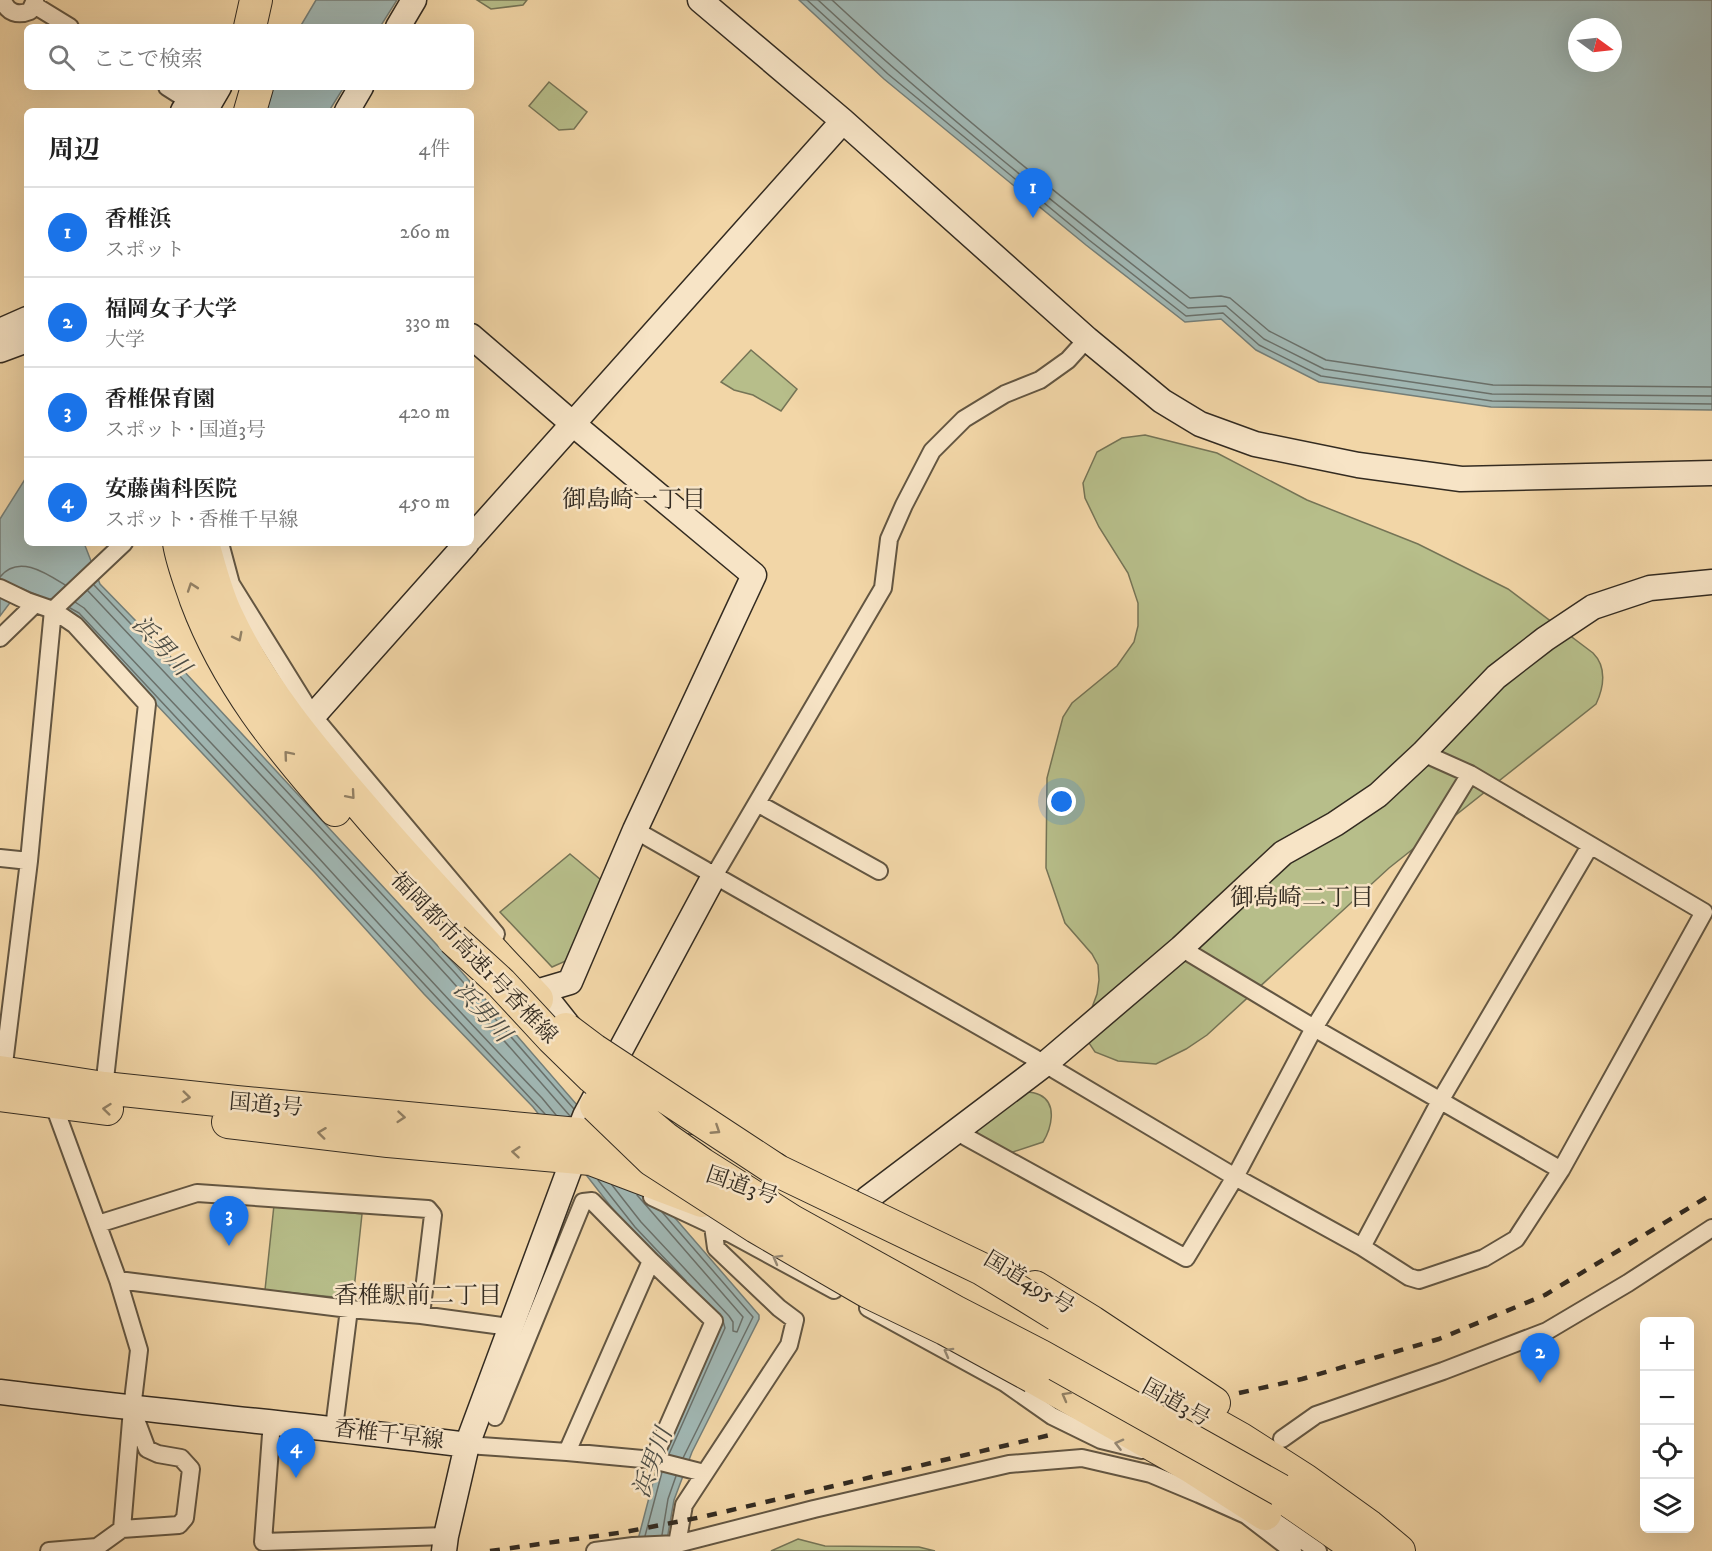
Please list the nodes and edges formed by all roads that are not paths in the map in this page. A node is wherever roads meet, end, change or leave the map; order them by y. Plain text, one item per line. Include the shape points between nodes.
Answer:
1 (3, 0) edge
2 (254, 0) edge
3 (275, 0) edge
4 (414, 0) edge
5 (700, 0) edge
6 (35, 2) edge
7 (66, 24) edge
8 (238, 24) edge
9 (250, 24) edge
10 (258, 24) edge
11 (272, 24) edge
12 (400, 24) edge
13 (172, 90) edge
14 (215, 90) edge
15 (235, 90) edge
16 (256, 90) edge
17 (359, 90) edge
18 (197, 105) edge
19 (231, 108) edge
20 (251, 108) edge
21 (349, 108) edge
22 (843, 121) junction
23 (24, 320) edge
24 (0, 331) edge
25 (474, 339) edge
26 (1087, 339) junction
27 (24, 341) edge
28 (0, 350) edge
29 (573, 424) junction
30 (1712, 473) edge
31 (474, 535) edge
32 (121, 546) edge
33 (180, 546) edge
34 (204, 546) edge
35 (221, 546) edge
36 (464, 546) edge
37 (1712, 582) edge
38 (0, 588) edge
39 (31, 603) junction
40 (53, 610) junction
41 (0, 638) edge
42 (313, 716) junction
43 (1423, 753) junction
44 (1470, 774) junction
45 (757, 803) junction
46 (635, 830) junction
47 (1590, 846) junction
48 (0, 858) edge
49 (29, 861) junction
50 (879, 871) dead end
51 (714, 876) junction
52 (453, 939) junction
53 (1181, 948) junction
54 (543, 990) junction
55 (563, 1027) junction
56 (1314, 1028) junction
57 (1045, 1064) junction
58 (607, 1074) junction
59 (104, 1088) junction
60 (1, 1090) edge
61 (1440, 1101) junction
62 (53, 1103) junction
63 (957, 1132) junction
64 (572, 1135) junction
65 (620, 1140) junction
66 (1561, 1170) junction
67 (1235, 1177) junction
68 (649, 1188) junction
69 (868, 1198) junction
70 (98, 1224) junction
71 (713, 1226) junction
72 (1712, 1227) edge
73 (1362, 1247) junction
74 (651, 1261) junction
75 (885, 1265) junction
76 (118, 1280) junction
77 (349, 1310) junction
78 (421, 1315) junction
79 (510, 1327) junction
80 (0, 1392) edge
81 (132, 1409) junction
82 (495, 1417) dead end
83 (272, 1421) junction
84 (334, 1428) junction
85 (1244, 1432) junction
86 (1282, 1439) junction
87 (467, 1445) junction
88 (567, 1452) junction
89 (653, 1460) junction
90 (704, 1473) junction
91 (1275, 1506) junction
92 (122, 1529) junction
93 (445, 1543) edge
94 (319, 1546) edge
95 (675, 1547) edge
96 (1354, 1549) edge
97 (49, 1551) edge
98 (595, 1551) edge
99 (1293, 1551) edge
100 (1318, 1551) edge
101 (1391, 1551) edge
102 (1399, 1551) edge
103 (1425, 1551) edge

1 - 6 street via 16,14 30,11
2 - 8 street
2 - 9 highway
3 - 10 street
3 - 11 highway
4 - 12 street
5 - 22 street
6 - 7 street
13 - 18 street
14 - 18 street
15 - 19 highway
16 - 20 highway
17 - 21 street
22 - 26 street
22 - 29 street
23 - 24 street
25 - 29 street
26 - 30 street via 1162,400 1200,424 1255,444 1358,465 1461,479
26 - 45 street via 1068,360 1040,380 1005,394 964,419 932,451 889,539 883,588
27 - 28 street
29 - 31 street
29 - 46 street via 754,575
32 - 40 street
52 -> 33 highway, 福岡都市高速1号香椎線 via 283,750 247,701 205,624
34 -> 55 highway, 福岡都市高速1号香椎線 via 226,615 267,689 302,738 389,840
35 - 42 street via 231,584
36 - 42 street
37 - 43 street via 1650,588 1593,607 1496,677
38 - 39 street
39 - 40 street
39 - 41 street
40 - 49 street
40 - 59 street via 75,625 147,704
42 - 54 street
43 - 44 street
43 - 53 street via 1378,795 1283,853
44 - 47 street
44 - 56 street
45 - 50 street
45 - 51 street
46 - 51 street
46 - 54 street via 570,982
47 - 61 street
47 - 66 street via 1704,912
48 - 49 street
49 - 60 street
51 - 57 street
51 - 58 street
52 - 75 highway, 福岡都市高速1号香椎線, bridge via 573,1059 665,1138 792,1221
91 -> 52 highway, bridge via 1190,1466 945,1329 848,1280 652,1160 573,1085
53 - 56 street
53 - 57 street
54 - 58 street
55 - 75 highway, 福岡都市高速1号香椎線, bridge via 623,1084 709,1151
55 -> 85 highway, bridge via 778,1171 982,1269
56 - 61 street
56 - 67 street
57 - 63 street
57 - 67 street
58 - 64 street
59 - 60 highway, 国道3号
59 -> 64 highway, 国道3号
60 - 62 highway, 国道3号
61 - 66 street
61 - 73 street
64 -> 62 highway, 国道3号 via 388,1141
62 - 70 street
63 - 67 street via 1186,1258
63 - 69 street
64 - 65 highway, 国道3号
64 - 68 highway, 国道3号 via 591,1159
64 - 79 street
65 - 69 highway, 国道495号 via 803,1175
65 - 85 highway, 国道3号 via 852,1225
66 - 73 street via 1516,1239 1484,1258 1419,1280
67 - 73 street
68 - 71 street
68 - 91 highway, 国道3号 via 836,1250 1072,1376
69 - 85 highway, 国道495号 via 979,1252 1092,1322
70 - 76 street
70 - 78 street via 197,1192 428,1209 433,1215
71 - 90 street via 716,1248 795,1320 789,1345
91 -> 71 street via 1167,1456 1101,1440 1052,1416 1005,1383
72 - 86 street via 1546,1331 1316,1415
74 - 82 street via 592,1201 583,1203
74 - 88 street
74 - 89 street via 714,1322
75 - 96 highway, bridge via 1270,1484
75 - 101 highway via 1287,1474
76 - 77 street
76 - 81 street via 139,1350
77 - 78 street
77 - 84 street
78 - 79 street
79 - 87 street
80 - 81 street, 香椎千早線
81 - 83 street, 香椎千早線
81 - 92 street
81 - 92 street via 147,1449 181,1458 191,1469 185,1518 179,1525
83 - 84 street, 香椎千早線
83 - 94 street via 263,1542
84 - 87 street, 香椎千早線
85 - 86 highway, 国道495号
85 - 102 highway, 国道3号
86 - 103 highway, 国道495号 via 1377,1508
87 - 88 street
87 - 93 street
88 - 89 street
89 - 90 street
90 - 95 street via 684,1505
91 - 96 highway, 国道3号
91 - 100 street
92 - 97 street via 97,1547
93 - 94 street
95 - 98 street via 633,1546
95 - 99 street via 814,1509 1009,1464 1082,1458 1151,1474 1199,1494 1246,1515

